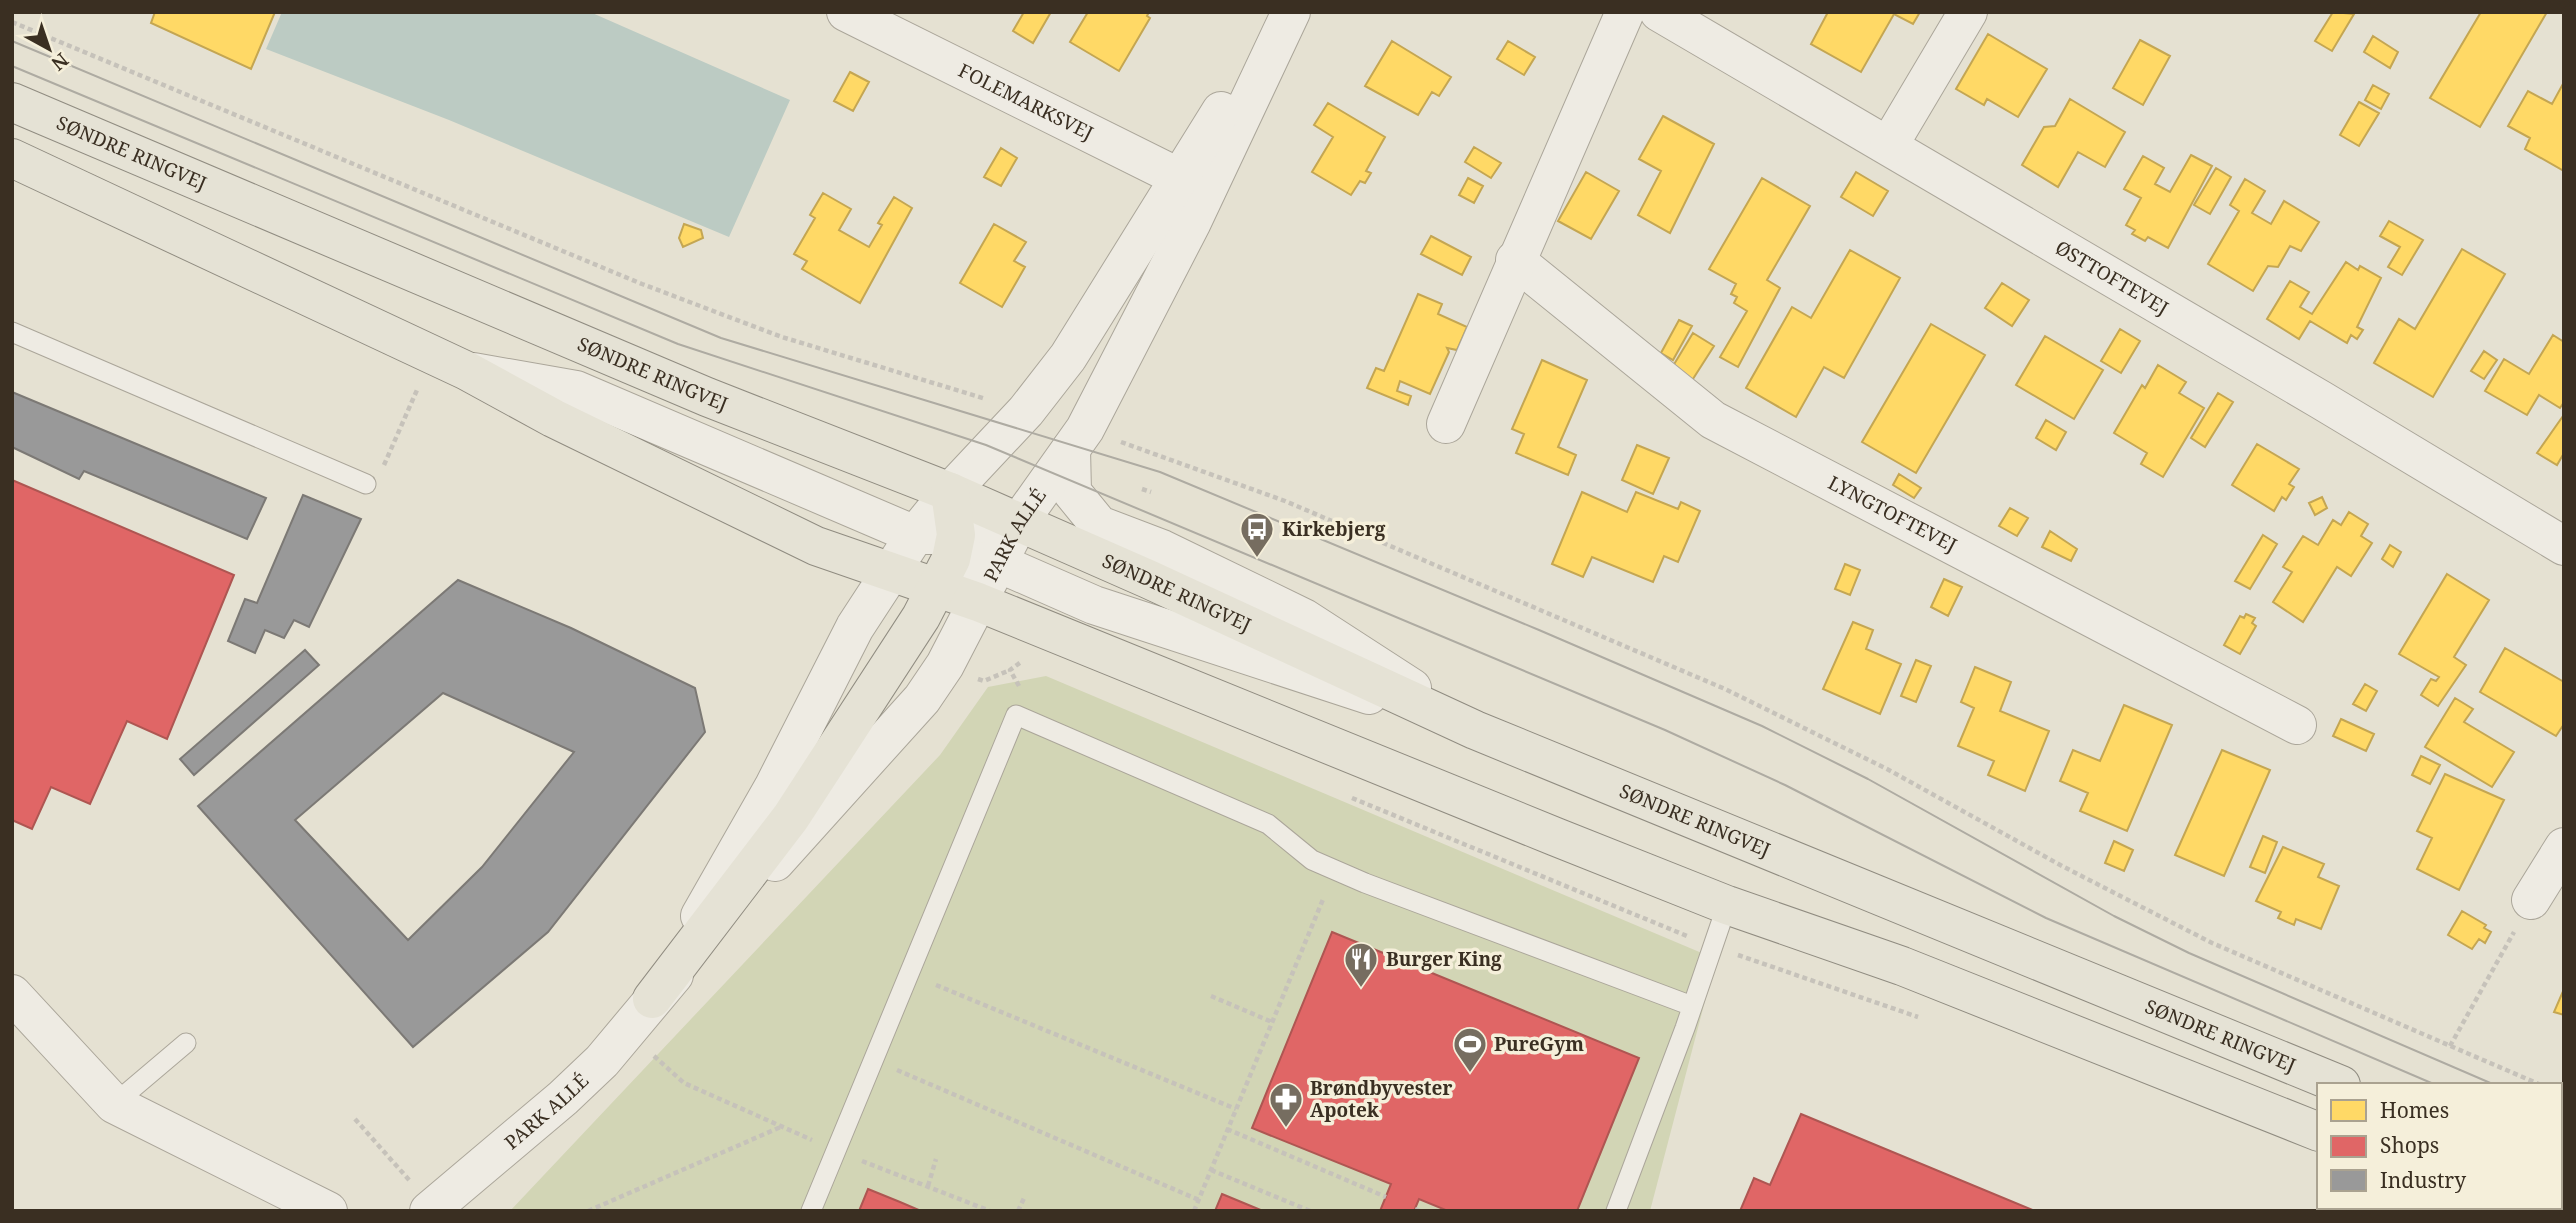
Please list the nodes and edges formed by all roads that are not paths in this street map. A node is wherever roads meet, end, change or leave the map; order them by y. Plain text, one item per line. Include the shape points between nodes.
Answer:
1 (846, 12) edge
2 (1282, 12) edge
3 (1291, 12) edge
4 (1625, 12) edge
5 (1659, 12) edge
6 (1968, 12) edge
7 (12, 102) edge
8 (1889, 145) junction
9 (12, 158) edge
10 (1193, 184) junction
11 (1515, 260) junction
12 (12, 332) edge
13 (467, 371) junction
14 (1446, 424) dead end
15 (1078, 439) junction
16 (366, 484) road end
17 (950, 492) junction
18 (1019, 522) junction
19 (915, 535) junction
20 (2564, 546) edge
21 (948, 560) junction
22 (996, 562) junction
23 (892, 571) junction
24 (978, 601) junction
25 (2297, 725) dead end
26 (1475, 730) junction
27 (2564, 847) edge
28 (2531, 900) road end
29 (1727, 905) junction
30 (12, 994) edge
31 (652, 999) junction
32 (1692, 1006) junction
33 (186, 1043) dead end
34 (2336, 1083) edge
35 (114, 1104) junction
36 (2317, 1131) edge
37 (431, 1209) edge
38 (328, 1211) edge
39 (811, 1211) edge
40 (1616, 1211) edge

1 - 10 street, FOLEMARKSVEJ
2 - 10 street, PARK ALLÉ
3 - 10 street, PARK ALLÉ
4 - 11 street
5 - 8 street, ØSTTOFTEVEJ
6 - 8 street
7 - 17 main road, SØNDRE RINGVEJ via 707,397
8 - 20 street, ØSTTOFTEVEJ
9 - 13 main road
10 - 15 street, PARK ALLÉ
10 - 17 street, PARK ALLÉ via 1026,411
11 - 14 street
11 - 25 street, LYNGTOFTEVEJ via 1713,420
12 - 16 lane
13 - 19 street via 576,390
13 - 23 main road via 783,532
15 - 18 street, PARK ALLÉ
15 - 26 street via 1072,492 1099,525 1162,549 1304,618
17 - 18 main road, SØNDRE RINGVEJ
17 - 19 street, PARK ALLÉ
17 - 21 main road
18 - 21 street
18 - 22 street, PARK ALLÉ
18 - 26 main road, SØNDRE RINGVEJ
19 - 21 street
19 - 23 street, PARK ALLÉ
21 - 22 street
21 - 23 main road
21 - 24 main road
21 - 31 main road via 881,680 791,817
22 - 24 street, PARK ALLÉ
22 - 26 street via 1129,618
23 - 31 street, PARK ALLÉ via 855,627 773,788
24 - 29 main road
24 - 31 street, PARK ALLÉ via 922,699
26 - 34 main road, SØNDRE RINGVEJ
27 - 28 street
29 - 32 lane
29 - 36 main road via 1902,966
30 - 35 street
31 - 37 street, PARK ALLÉ via 628,1032 563,1098
32 - 39 lane via 1335,870 1312,860 1268,824 1016,715
32 - 40 lane
33 - 35 lane
35 - 38 street

